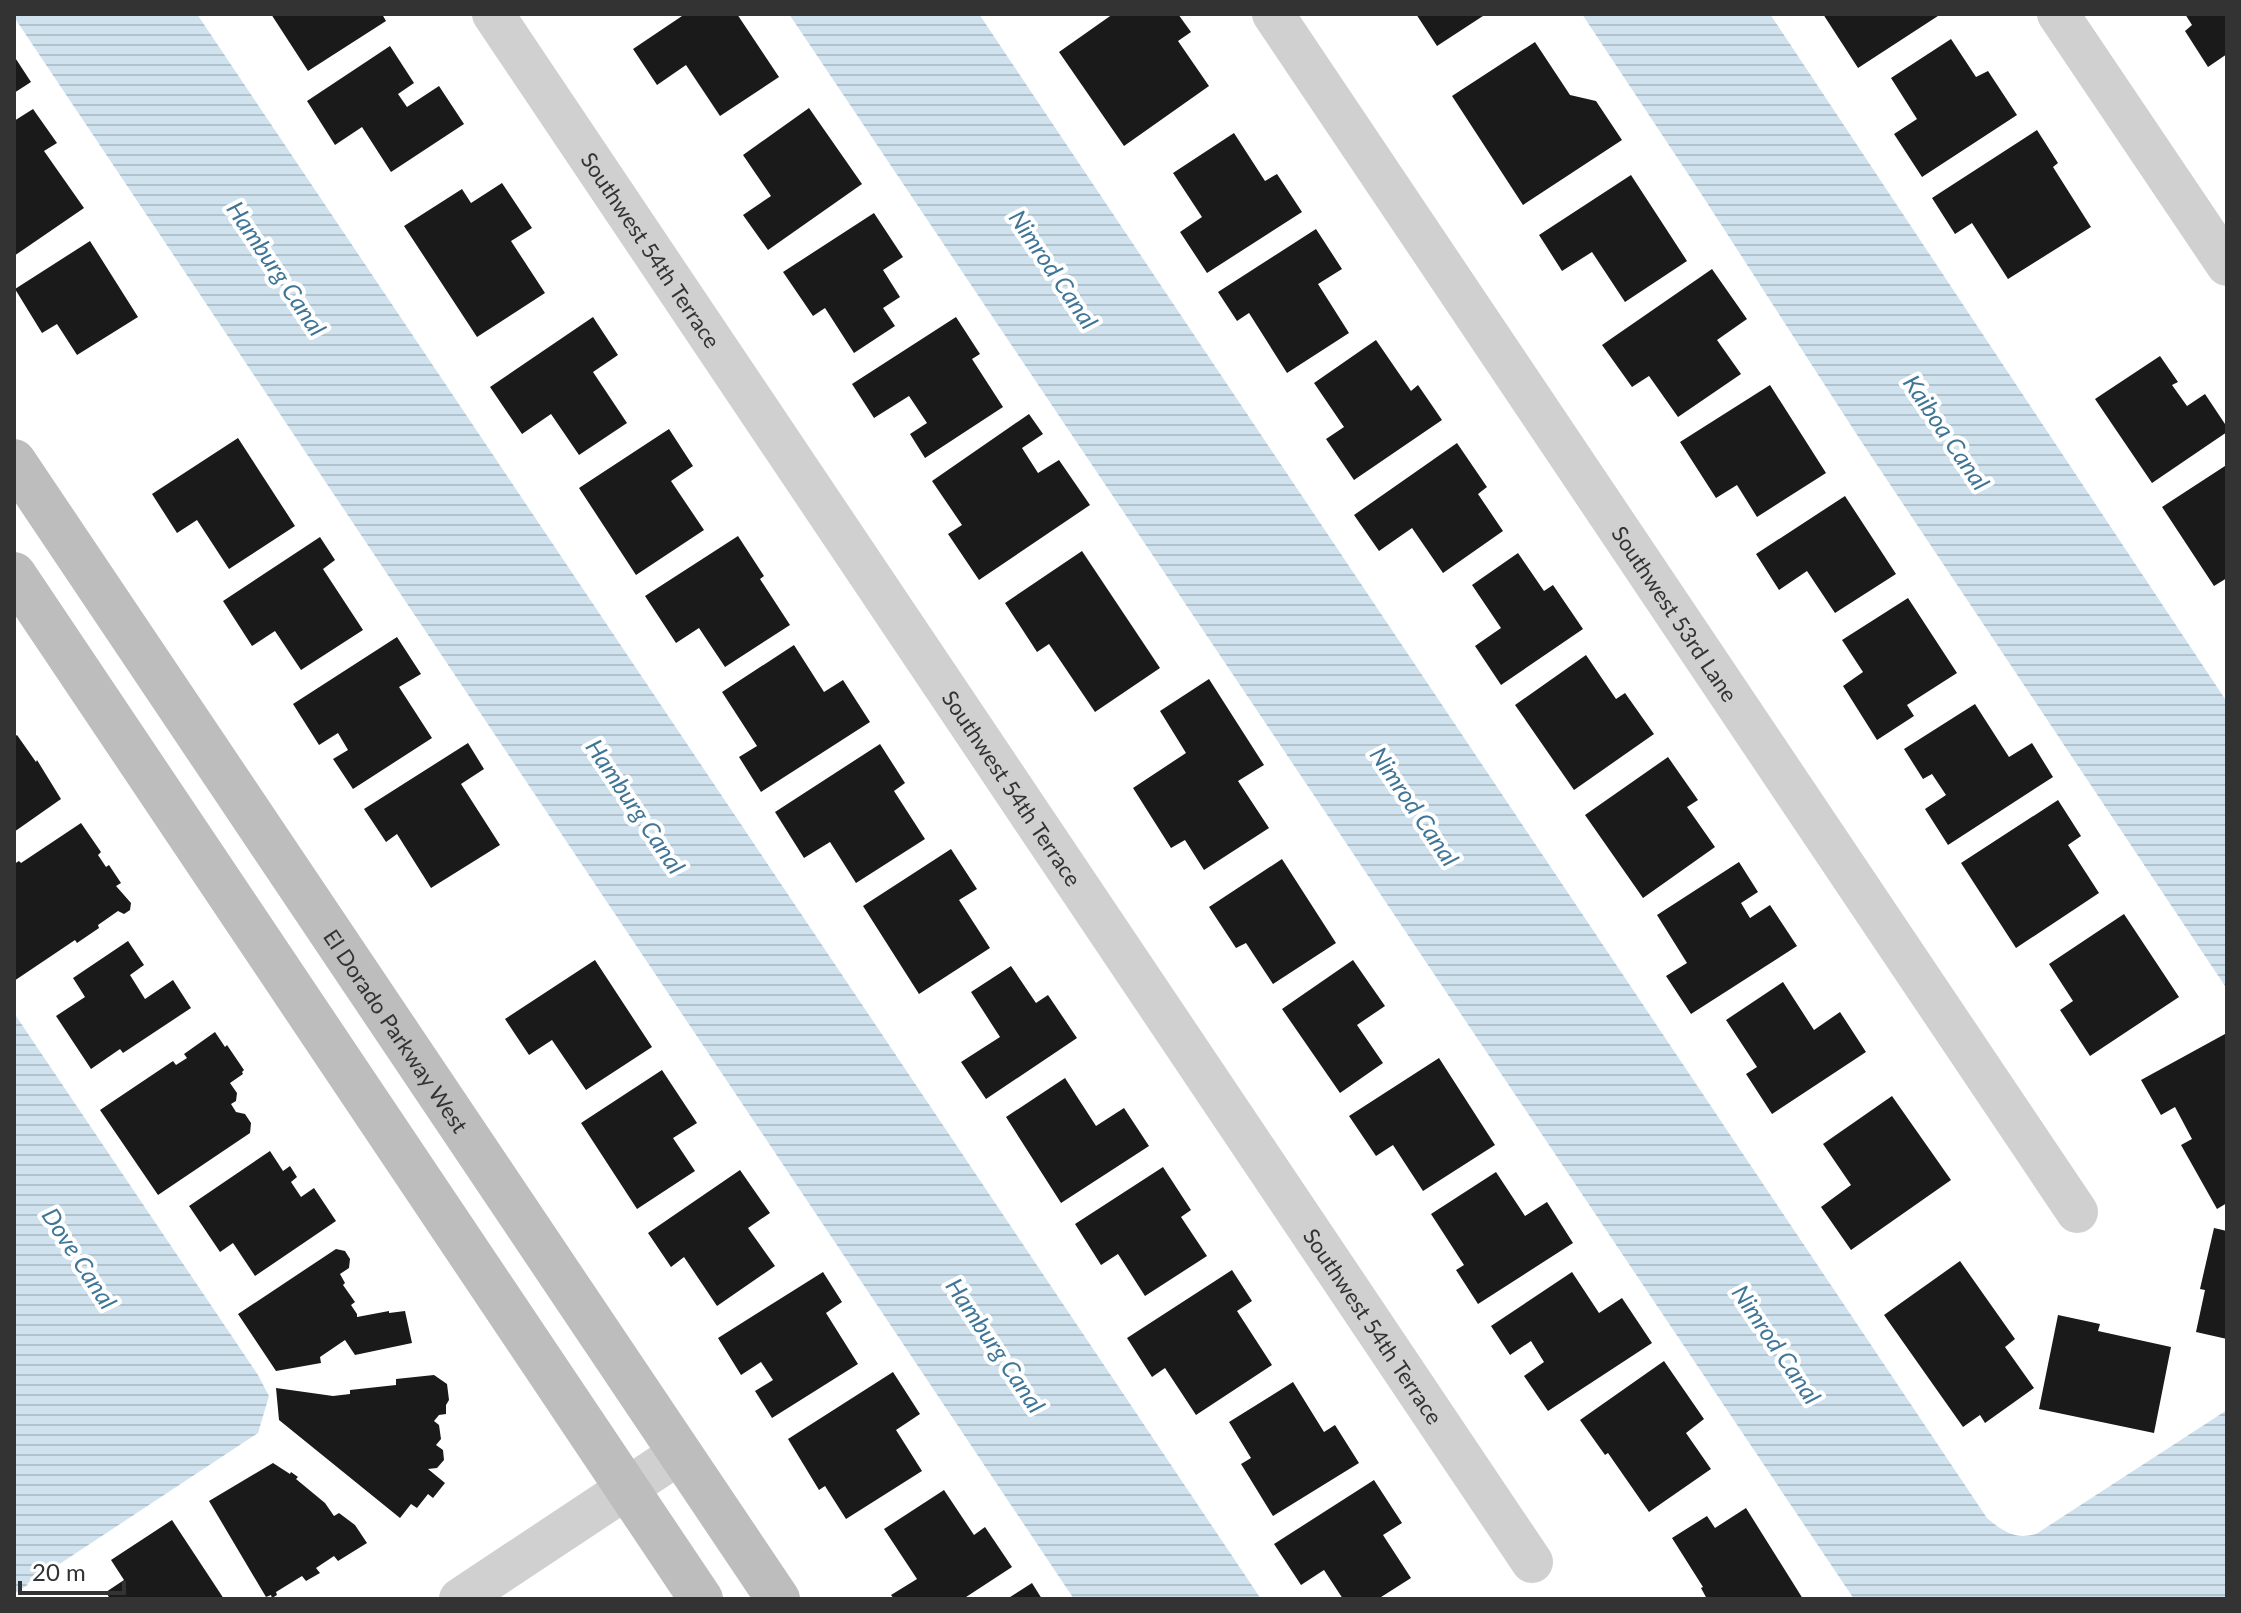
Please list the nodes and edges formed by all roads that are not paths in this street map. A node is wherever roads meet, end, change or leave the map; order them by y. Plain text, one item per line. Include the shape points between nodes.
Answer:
1 (493, 14) edge
2 (1273, 14) edge
3 (2058, 14) edge
4 (2227, 265) edge
5 (14, 461) edge
6 (14, 574) edge
7 (149, 663) junction
8 (96, 697) junction
9 (2077, 1212) dead end
10 (680, 1453) junction
11 (628, 1489) junction
12 (1532, 1562) dead end
13 (460, 1599) edge
14 (701, 1599) edge
15 (778, 1599) edge

1 - 12 street, Southwest 54th Terrace
2 - 9 street, Southwest 53rd Lane
3 - 4 street
5 - 7 street, El Dorado Parkway West
6 - 8 street
7 - 8 street
7 - 10 street, El Dorado Parkway West
8 - 11 street
10 - 11 street
10 - 15 street, El Dorado Parkway West
11 - 13 street
11 - 14 street

